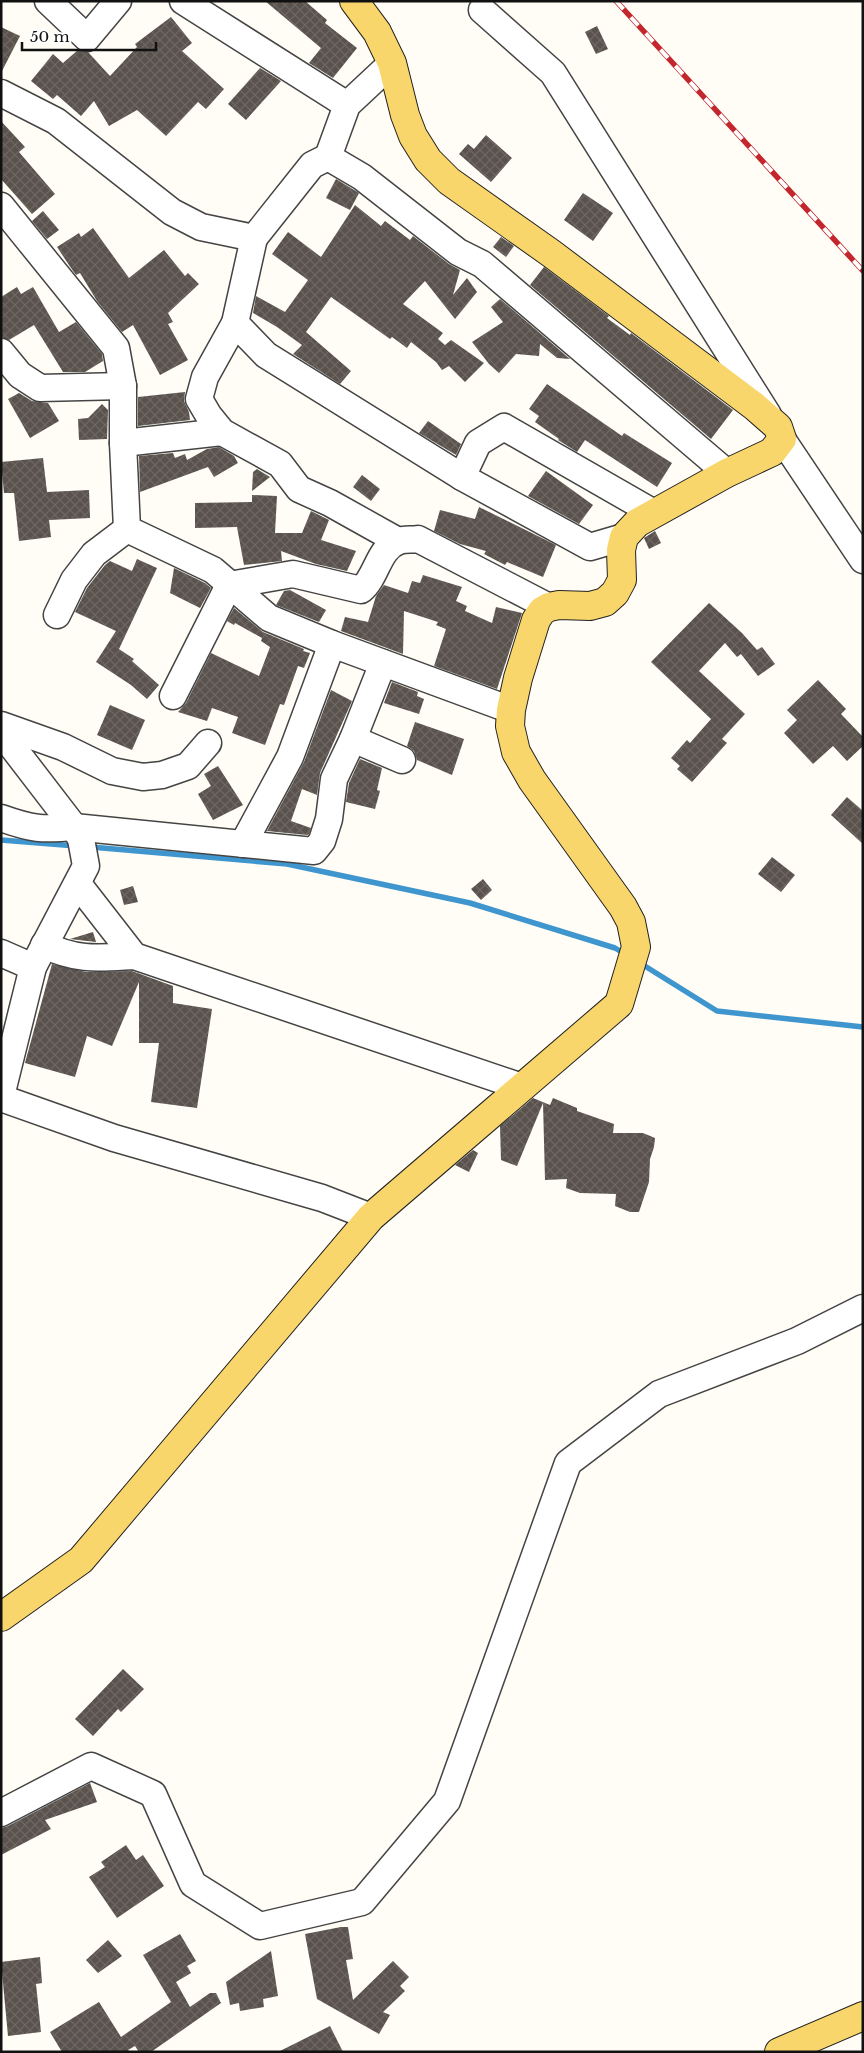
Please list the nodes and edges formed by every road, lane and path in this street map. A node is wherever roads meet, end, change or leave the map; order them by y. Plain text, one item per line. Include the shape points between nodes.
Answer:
1 (48, 1) edge
2 (118, 1) edge
3 (183, 1) edge
4 (354, 1) edge
5 (482, 10) dead end
6 (392, 62) junction
7 (1, 93) edge
8 (347, 105) junction
9 (328, 157) junction
10 (1, 206) edge
11 (254, 238) junction
12 (235, 323) junction
13 (1, 352) edge
14 (123, 386) junction
15 (777, 430) junction
16 (222, 432) junction
17 (123, 443) junction
18 (727, 474) junction
19 (462, 477) junction
20 (654, 513) junction
21 (127, 529) junction
22 (624, 537) junction
23 (398, 541) junction
24 (863, 560) edge
25 (229, 585) junction
26 (549, 607) junction
27 (57, 615) dead end
28 (332, 644) junction
29 (383, 662) junction
30 (173, 696) dead end
31 (510, 710) junction
32 (1, 725) edge
33 (1, 732) edge
34 (353, 739) junction
35 (208, 743) dead end
36 (402, 760) dead end
37 (1, 818) edge
38 (78, 833) junction
39 (243, 844) junction
40 (82, 875) junction
41 (1, 953) edge
42 (38, 956) junction
43 (134, 956) junction
44 (522, 1087) junction
45 (1, 1097) edge
46 (371, 1216) junction
47 (863, 1308) edge
48 (1, 1617) edge
49 (1, 1813) edge
50 (863, 2016) edge
51 (779, 2052) edge

1 - 2 street via 87,38
3 - 8 street
4 - 6 main road via 377,32
5 - 15 street via 553,73
6 - 8 street
6 - 15 main road via 413,136 428,160 449,181 552,254
7 - 11 street via 56,121 172,212 201,227
8 - 9 street
9 - 11 street via 312,165
9 - 18 street via 362,177 458,252 482,264
10 - 14 street via 116,348
11 - 12 street
12 - 16 street via 205,377 199,399
12 - 19 street via 266,355
13 - 14 street via 20,374 40,388
14 - 17 street
15 - 18 main road via 772,452
15 - 24 street
16 - 17 street
16 - 23 street via 280,464 300,489
17 - 21 street
18 - 20 main road
19 - 20 street via 478,443 504,427
19 - 22 street via 590,547
20 - 22 main road via 637,523
21 - 25 street via 213,570
21 - 27 street via 94,554 74,580
22 - 26 main road via 622,580 615,593 605,602 590,606 559,604
23 - 25 street via 383,553 370,583 361,590 293,574
23 - 26 street via 418,540
25 - 28 street via 270,618
25 - 30 street
26 - 31 main road via 536,620
28 - 29 street
28 - 39 street via 290,758
29 - 31 street
29 - 34 street
31 - 44 main road via 516,752 532,780 623,907 631,922 636,947 619,1004
32 - 35 street via 63,747 112,771 143,777 162,776 188,766
33 - 38 street
34 - 36 street
34 - 39 street via 334,779 329,819 322,841 314,850
37 - 38 street via 28,828
38 - 39 street
38 - 40 street
40 - 42 street
40 - 43 street
41 - 42 street
42 - 43 street
42 - 45 street
43 - 44 street
44 - 46 main road
45 - 46 street via 114,1138 322,1198
46 - 48 main road via 81,1560
47 - 49 street via 797,1341 660,1394 568,1462 447,1801 362,1902 260,1926 193,1884 153,1794 91,1766
50 - 51 main road

